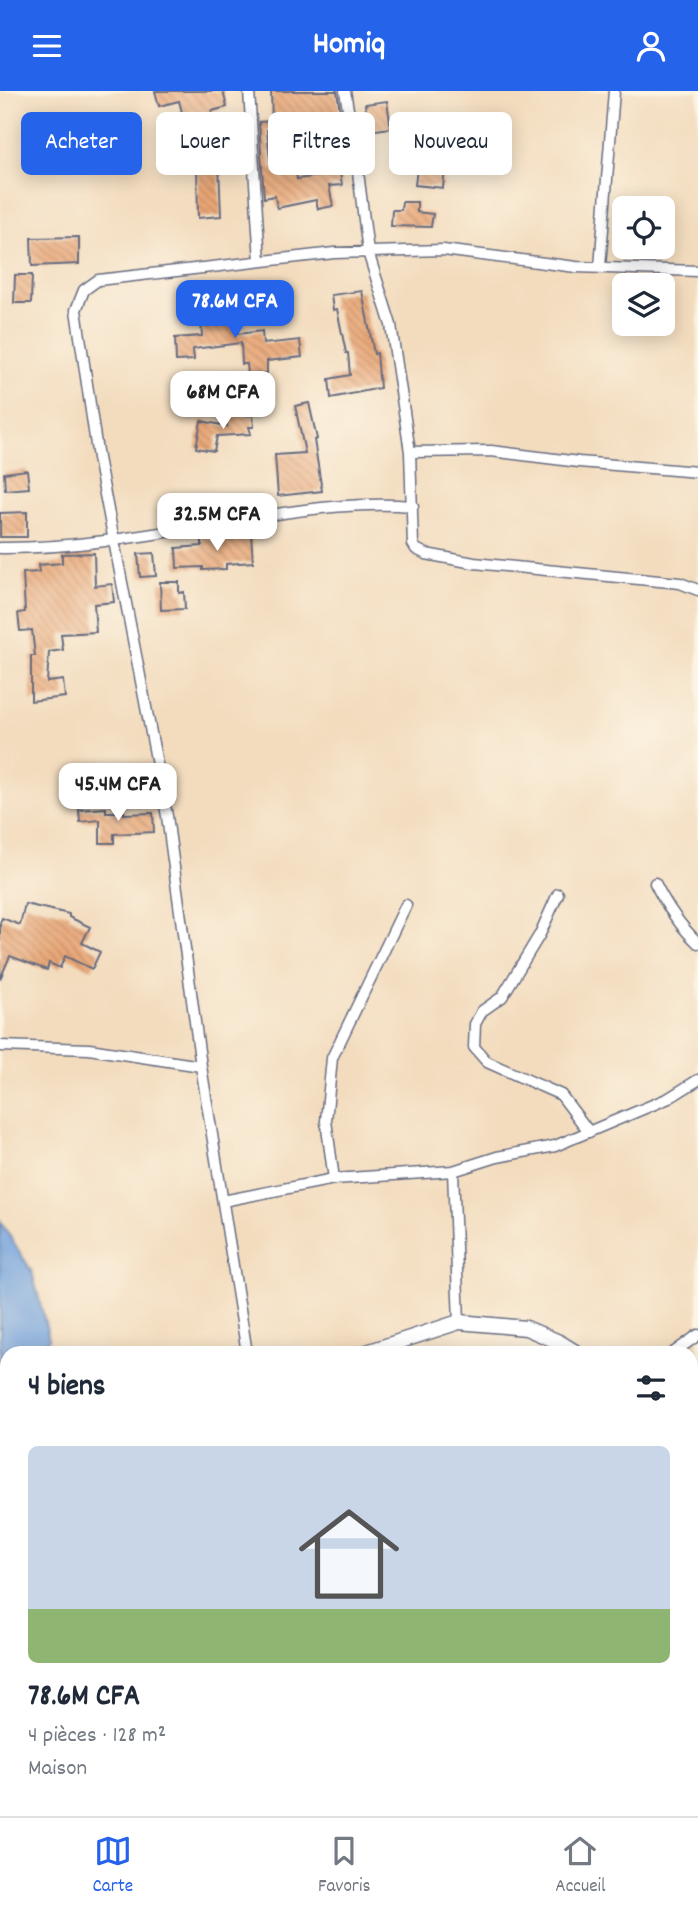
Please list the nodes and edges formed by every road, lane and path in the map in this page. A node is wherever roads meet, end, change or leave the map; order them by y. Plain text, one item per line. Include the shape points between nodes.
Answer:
1 (249, 91) edge
2 (345, 91) edge
3 (614, 91) edge
4 (368, 252) junction
5 (260, 261) junction
6 (600, 267) junction
7 (698, 270) edge
8 (410, 452) junction
9 (698, 471) edge
10 (413, 506) junction
11 (114, 539) junction
12 (0, 548) edge
13 (698, 590) edge
14 (655, 883) dead end
15 (558, 894) dead end
16 (405, 905) dead end
17 (698, 943) edge
18 (0, 1046) edge
19 (201, 1066) junction
20 (698, 1080) edge
21 (589, 1132) junction
22 (453, 1171) junction
23 (334, 1179) junction
24 (223, 1201) junction
25 (458, 1322) junction
26 (698, 1335) edge
27 (246, 1346) edge
28 (385, 1346) edge
29 (554, 1346) edge
30 (683, 1346) edge

1 - 5 street
2 - 4 street
3 - 6 street
4 - 5 street
4 - 6 street via 443,250
4 - 8 street via 391,325
5 - 11 street via 98,279 84,290 76,310
6 - 7 street
8 - 9 street via 491,451
8 - 10 street
10 - 11 street via 318,508
10 - 13 street via 413,544 426,554 680,583
11 - 12 street
11 - 19 street via 167,816
14 - 17 street
15 - 21 street via 502,997 482,1011 475,1024 474,1047 486,1062 561,1095
16 - 23 street via 332,1058 326,1121
18 - 19 street via 89,1049
19 - 24 street
20 - 21 street via 669,1098
21 - 22 street via 555,1146
22 - 23 street
22 - 25 street
23 - 24 street
24 - 27 street
25 - 28 street
25 - 29 street via 526,1328
26 - 30 street

